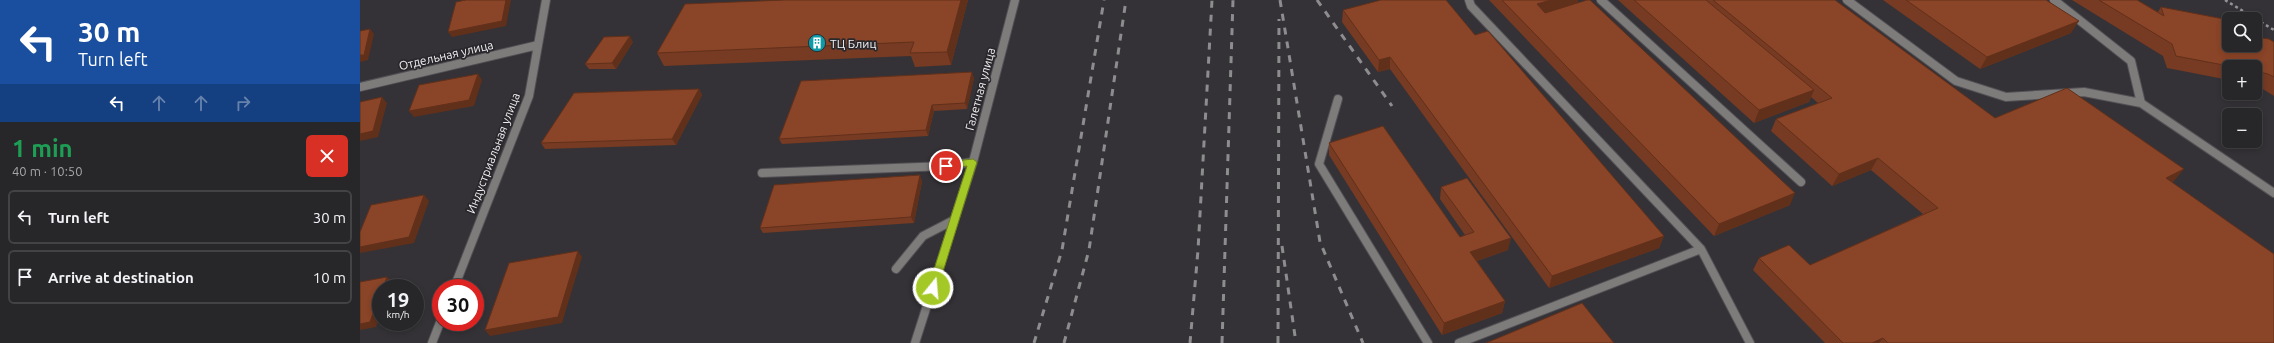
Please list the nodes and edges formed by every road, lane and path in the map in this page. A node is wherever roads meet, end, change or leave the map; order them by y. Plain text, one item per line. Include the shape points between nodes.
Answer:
1 (546, 0) edge
2 (1015, 0) edge
3 (1469, 0) edge
4 (1601, 0) edge
5 (1846, 0) edge
6 (2054, 0) edge
7 (2224, 0) edge
8 (2274, 30) edge
9 (538, 45) junction
10 (360, 87) edge
11 (1338, 99) dead end
12 (2141, 103) junction
13 (973, 162) junction
14 (762, 172) dead end
15 (1801, 182) dead end
16 (2274, 193) edge
17 (954, 220) junction
18 (1701, 249) junction
19 (896, 269) dead end
20 (457, 279) edge
21 (437, 331) edge
22 (432, 343) edge
23 (915, 343) edge
24 (1428, 343) edge
25 (1459, 343) edge
26 (1750, 343) edge

1 - 9 street, Индустриальная улица
2 - 13 street, Галетная улица
3 - 18 street via 1471,6
4 - 15 street
5 - 12 street via 1956,81 2006,97 2084,92
6 - 12 street via 2130,61
7 - 8 path
9 - 10 street, Отдельная улица
9 - 20 street, Индустриальная улица via 528,96
11 - 24 street via 1319,164
12 - 16 street
13 - 14 street via 946,166
13 - 17 street, Галетная улица
17 - 19 street via 923,236
17 - 23 street, Галетная улица
18 - 25 street
18 - 26 street
21 - 22 street

